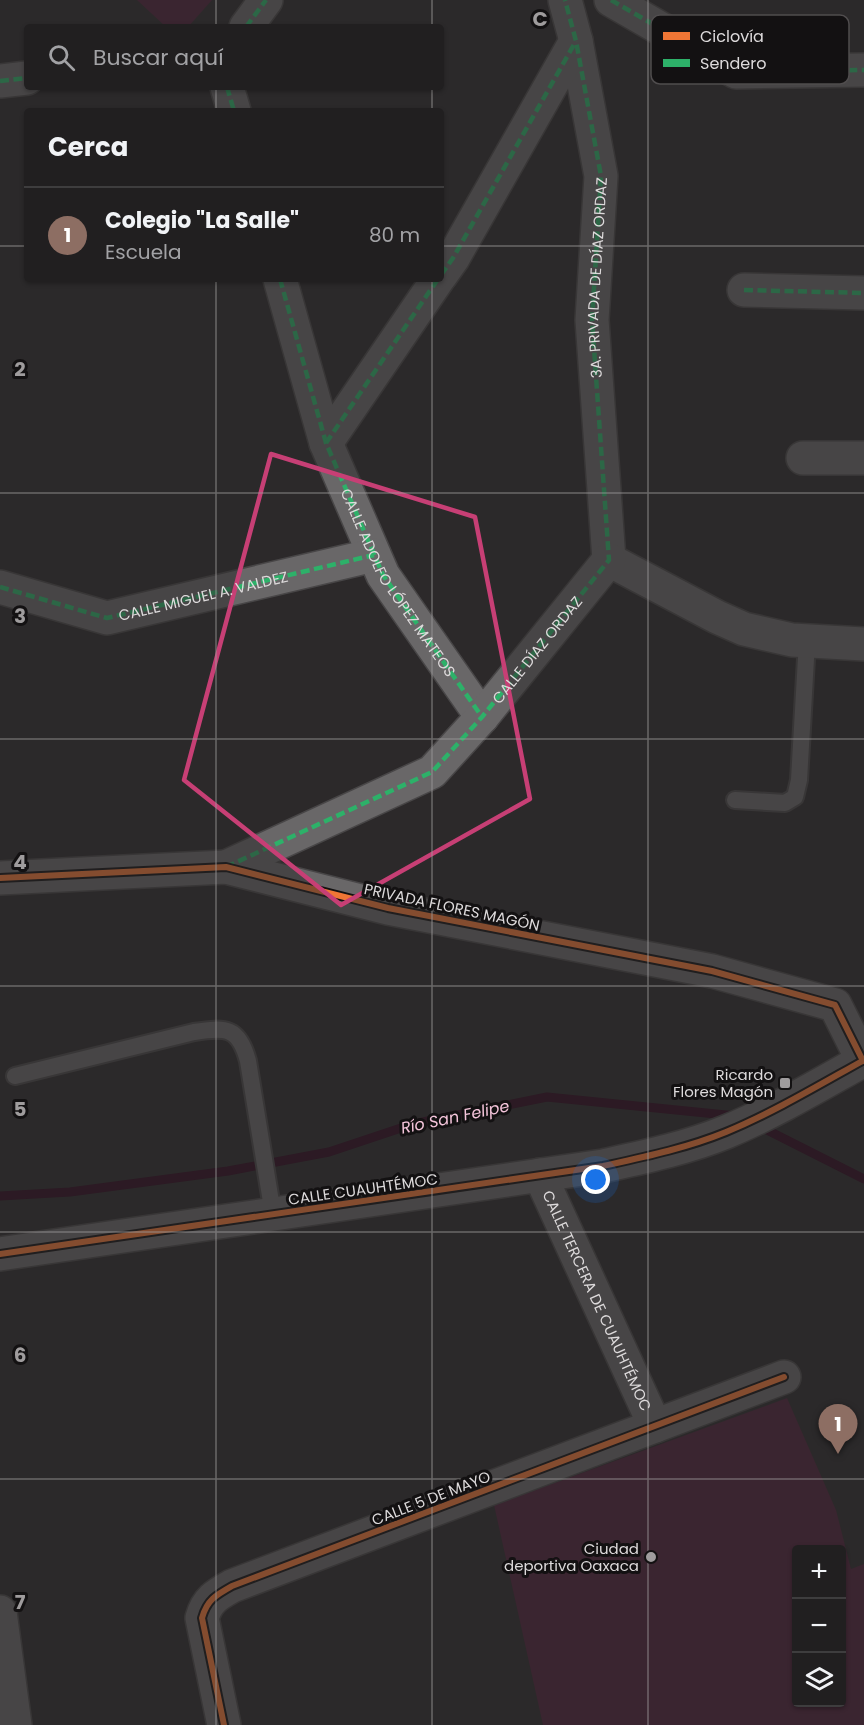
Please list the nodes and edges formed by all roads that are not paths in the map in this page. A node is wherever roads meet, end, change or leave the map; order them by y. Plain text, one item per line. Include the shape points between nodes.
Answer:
1 (266, 0) edge
2 (565, 0) edge
3 (611, 0) edge
4 (651, 23) edge
5 (248, 24) edge
6 (576, 41) junction
7 (849, 70) edge
8 (864, 70) edge
9 (24, 78) edge
10 (0, 81) edge
11 (228, 90) edge
12 (233, 108) edge
13 (444, 270) edge
14 (281, 282) edge
15 (436, 282) edge
16 (744, 290) dead end
17 (864, 293) edge
18 (326, 443) junction
19 (803, 458) dead end
20 (864, 458) edge
21 (374, 555) junction
22 (609, 560) junction
23 (0, 587) edge
24 (807, 641) junction
25 (864, 644) edge
26 (482, 717) junction
27 (735, 800) dead end
28 (226, 867) junction
29 (0, 879) edge
30 (863, 1060) edge
31 (15, 1076) dead end
32 (540, 1175) junction
33 (271, 1203) junction
34 (0, 1254) edge
35 (784, 1377) dead end
36 (655, 1426) junction
37 (0, 1612) edge
38 (15, 1725) edge
39 (224, 1725) edge

1 - 5 street
2 - 6 street, 3A. PRIVADA DE DÍAZ ORDAZ
3 - 4 street
6 - 13 street
6 - 22 street, 3A. PRIVADA DE DÍAZ ORDAZ via 601,176 592,320
7 - 8 street
9 - 10 street
11 - 12 street
14 - 18 street, CALLE ADOLFO LÓPEZ MATEOS
15 - 18 street
16 - 17 street
18 - 21 street, CALLE ADOLFO LÓPEZ MATEOS
19 - 20 street
21 - 23 street, CALLE MIGUEL A. VALDEZ via 107,618
21 - 26 street, CALLE ADOLFO LÓPEZ MATEOS via 383,575
22 - 24 street via 735,625
22 - 26 street, CALLE DÍAZ ORDAZ
24 - 25 street
24 - 27 lane via 795,797 785,803
26 - 28 street, CALLE DÍAZ ORDAZ via 432,772
28 - 29 street, PRIVADA FLORES MAGÓN
28 - 30 street, PRIVADA FLORES MAGÓN via 388,908 712,971 835,1005
30 - 32 street, CALLE CUAUHTÉMOC via 727,1132 647,1156
31 - 33 lane via 194,1032 227,1030 244,1046
32 - 33 street, CALLE CUAUHTÉMOC
32 - 36 street, CALLE TERCERA DE CUAUHTÉMOC
33 - 34 street, CALLE CUAUHTÉMOC
35 - 36 street, CALLE 5 DE MAYO
36 - 39 street, CALLE 5 DE MAYO via 232,1586 210,1599 202,1628
37 - 38 street

